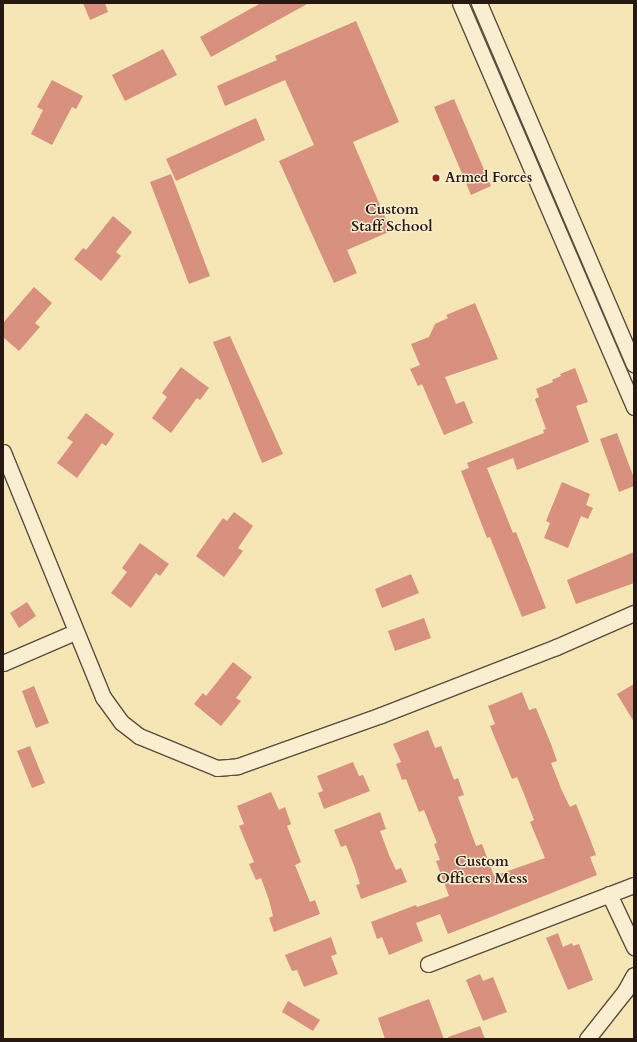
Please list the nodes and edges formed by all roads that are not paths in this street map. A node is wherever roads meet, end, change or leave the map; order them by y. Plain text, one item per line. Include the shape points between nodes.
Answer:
1 (460, 3) edge
2 (480, 3) edge
3 (634, 364) edge
4 (634, 407) edge
5 (3, 452) edge
6 (634, 613) edge
7 (75, 632) junction
8 (3, 663) edge
9 (634, 885) edge
10 (609, 894) junction
11 (634, 947) edge
12 (428, 964) dead end
13 (634, 975) edge
14 (587, 1039) edge

1 - 4 street
2 - 3 street
5 - 7 street
6 - 7 street via 556,647 381,715 224,769 195,760 130,730 111,709 96,685
7 - 8 street
9 - 10 street
10 - 11 street
10 - 12 street
13 - 14 street via 626,991

